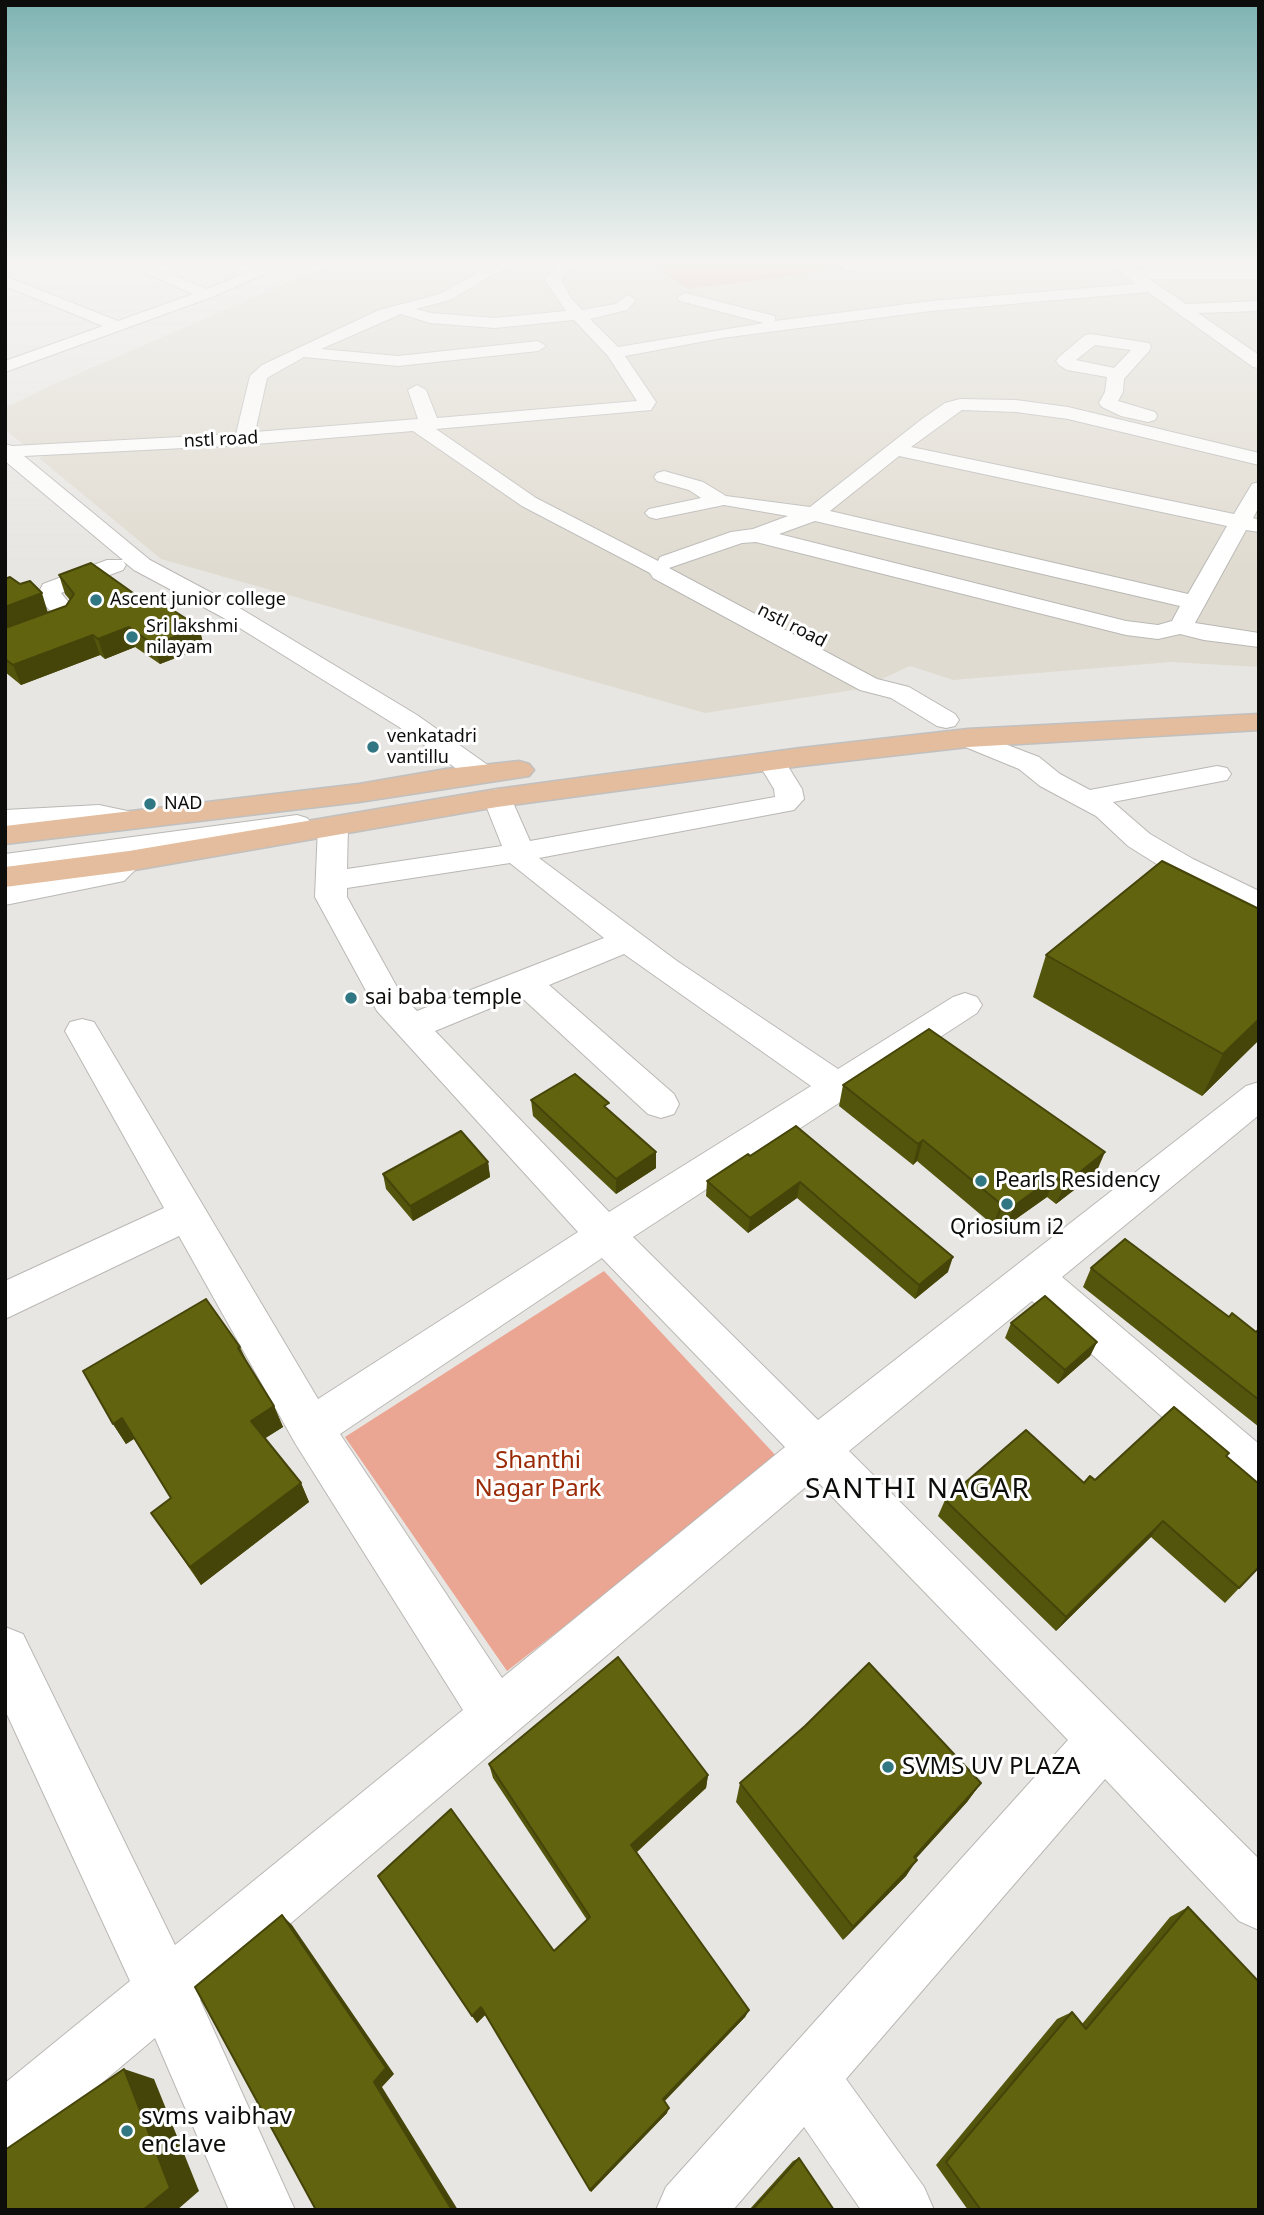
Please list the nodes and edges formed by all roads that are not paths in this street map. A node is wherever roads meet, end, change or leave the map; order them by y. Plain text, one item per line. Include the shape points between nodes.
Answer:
1 (282, 362) edge
2 (408, 362) edge
3 (620, 362) edge
4 (1118, 374) dead end
5 (1114, 416) junction
6 (429, 425) junction
7 (1234, 434) dead end
8 (244, 439) junction
9 (898, 450) junction
10 (9, 455) edge
11 (1259, 459) edge
12 (664, 477) dead end
13 (1259, 488) edge
14 (721, 500) junction
15 (656, 513) dead end
16 (814, 514) junction
17 (1248, 524) edge
18 (753, 536) junction
19 (115, 565) junction
20 (666, 566) junction
21 (1192, 603) junction
22 (1181, 626) junction
23 (1259, 640) edge
24 (5, 641) edge
25 (1259, 701) edge
26 (1259, 722) edge
27 (957, 729) junction
28 (771, 761) junction
29 (1217, 774) dead end
30 (446, 778) junction
31 (1051, 780) junction
32 (489, 786) junction
33 (1086, 799) junction
34 (353, 813) junction
35 (5, 819) edge
36 (127, 820) junction
37 (5, 835) edge
38 (5, 850) edge
39 (520, 852) junction
40 (129, 861) junction
41 (5, 863) edge
42 (5, 877) edge
43 (330, 881) junction
44 (5, 895) edge
45 (1259, 904) edge
46 (1259, 923) edge
47 (627, 941) junction
48 (524, 982) junction
49 (965, 1005) dead end
50 (411, 1027) junction
51 (82, 1031) dead end
52 (837, 1086) junction
53 (1259, 1094) edge
54 (661, 1104) dead end
55 (187, 1215) junction
56 (605, 1235) junction
57 (1033, 1278) junction
58 (5, 1301) edge
59 (311, 1428) junction
60 (816, 1450) junction
61 (1259, 1474) edge
62 (5, 1652) edge
63 (497, 1716) junction
64 (1104, 1740) junction
65 (1259, 1901) edge
66 (166, 1992) junction
67 (806, 2077) junction
68 (5, 2124) edge
69 (262, 2210) edge
70 (689, 2210) edge
71 (901, 2210) edge

1 - 8 street via 259,376
2 - 6 street
3 - 6 street, nstl road via 645,405
4 - 5 street via 1108,403
5 - 7 street
5 - 9 street via 960,404
5 - 11 street
6 - 8 street, nstl road
6 - 20 street via 529,502
8 - 10 street, nstl road
9 - 16 street
9 - 17 street
10 - 19 street via 42,502
10 - 32 street via 142,565 230,612 408,721
12 - 14 street via 696,486
13 - 17 street
14 - 15 street
14 - 16 street
16 - 18 street
16 - 21 street
17 - 21 street
18 - 20 street via 748,542
18 - 22 street via 1126,628 1158,632
19 - 24 street via 51,589 49,596 66,614 64,618
19 - 30 street via 297,667
20 - 27 street via 869,685 900,692
21 - 22 street
22 - 23 street
25 - 27 main road via 1111,703
26 - 27 main road
27 - 28 main road
27 - 31 street via 1029,763
27 - 32 main road via 637,758
28 - 32 main road
28 - 39 street via 788,789 790,799 784,804
29 - 33 street
30 - 32 main road
30 - 34 main road
31 - 33 street
31 - 46 street via 1093,827 1124,852 1160,875
32 - 34 main road
32 - 39 street
33 - 45 street via 1106,810 1139,840
34 - 36 main road
34 - 38 street via 306,808
34 - 40 main road
34 - 41 street
34 - 43 street
35 - 36 street via 99,814
36 - 37 main road
39 - 43 street
39 - 47 street via 524,861
40 - 42 main road
40 - 44 street via 113,874
43 - 50 street via 331,897 385,996
47 - 48 street
47 - 52 street
48 - 50 street
48 - 54 street
49 - 52 street
50 - 56 street
51 - 55 street
52 - 56 street
53 - 57 street
55 - 58 street
55 - 59 street
56 - 59 street
56 - 60 street
57 - 60 street
57 - 61 street
59 - 63 street
60 - 63 street
60 - 64 street
62 - 66 street
63 - 66 street
64 - 65 street
64 - 67 street
66 - 68 street
66 - 69 street
67 - 70 street
67 - 71 street

